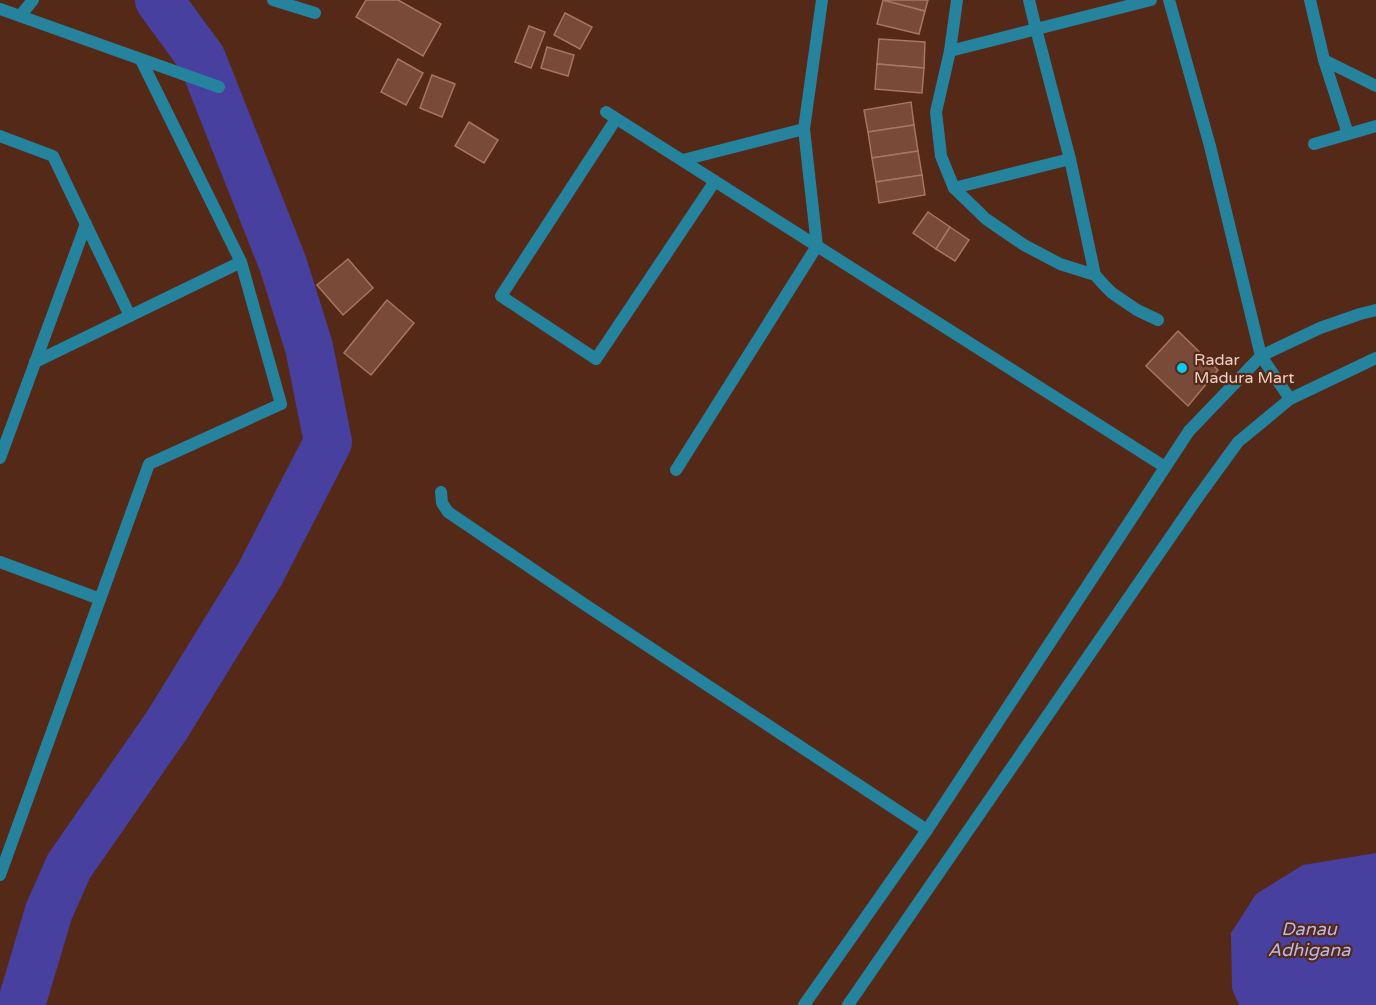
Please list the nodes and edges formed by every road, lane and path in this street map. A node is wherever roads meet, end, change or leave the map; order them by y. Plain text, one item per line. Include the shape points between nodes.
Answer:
1 (33, 0) edge
2 (273, 0) edge
3 (822, 0) edge
4 (957, 0) edge
5 (1029, 0) edge
6 (1151, 0) edge
7 (1169, 0) edge
8 (1310, 0) edge
9 (0, 9) edge
10 (315, 13) dead end
11 (20, 16) junction
12 (1036, 29) junction
13 (950, 51) junction
14 (141, 60) junction
15 (1324, 60) junction
16 (1376, 86) edge
17 (219, 87) dead end
18 (1376, 126) edge
19 (804, 129) junction
20 (1348, 134) junction
21 (0, 136) edge
22 (1314, 144) dead end
23 (1070, 159) junction
24 (682, 160) junction
25 (715, 181) junction
26 (954, 188) junction
27 (86, 224) junction
28 (817, 246) junction
29 (241, 262) junction
30 (1095, 274) junction
31 (1376, 310) edge
32 (130, 316) junction
33 (1158, 320) dead end
34 (1261, 356) junction
35 (1376, 358) edge
36 (35, 362) junction
37 (1290, 399) junction
38 (0, 458) edge
39 (1165, 467) junction
40 (676, 470) dead end
41 (441, 492) dead end
42 (0, 562) edge
43 (100, 599) junction
44 (927, 830) junction
45 (0, 875) edge
46 (804, 1005) edge
47 (848, 1005) edge

1 - 11 street
2 - 10 street
3 - 19 street
4 - 13 street
5 - 12 street
6 - 12 street
7 - 34 street via 1210,146
8 - 15 street
9 - 11 street
11 - 14 street
12 - 13 street
12 - 23 street
13 - 26 street via 936,112 941,156
14 - 17 street
14 - 29 street
15 - 16 street
15 - 20 street
18 - 20 street
19 - 24 street
19 - 28 street
20 - 22 street
21 - 27 street via 53,156
23 - 26 street
23 - 30 street
24 - 25 street
24 - 25 street via 611,115 501,296 597,359
25 - 28 street
26 - 30 street via 986,219 1024,245 1060,264
27 - 32 street
27 - 36 street
28 - 39 street
28 - 40 street
29 - 32 street
29 - 43 street via 280,404 149,464
30 - 33 street via 1112,293
31 - 34 street via 1320,328
32 - 36 street
34 - 37 street
34 - 39 street via 1189,431
35 - 37 street
36 - 38 street
37 - 47 street via 1238,442 1197,497
39 - 44 street
41 - 44 street via 448,512
42 - 43 street
43 - 45 street
44 - 46 street

